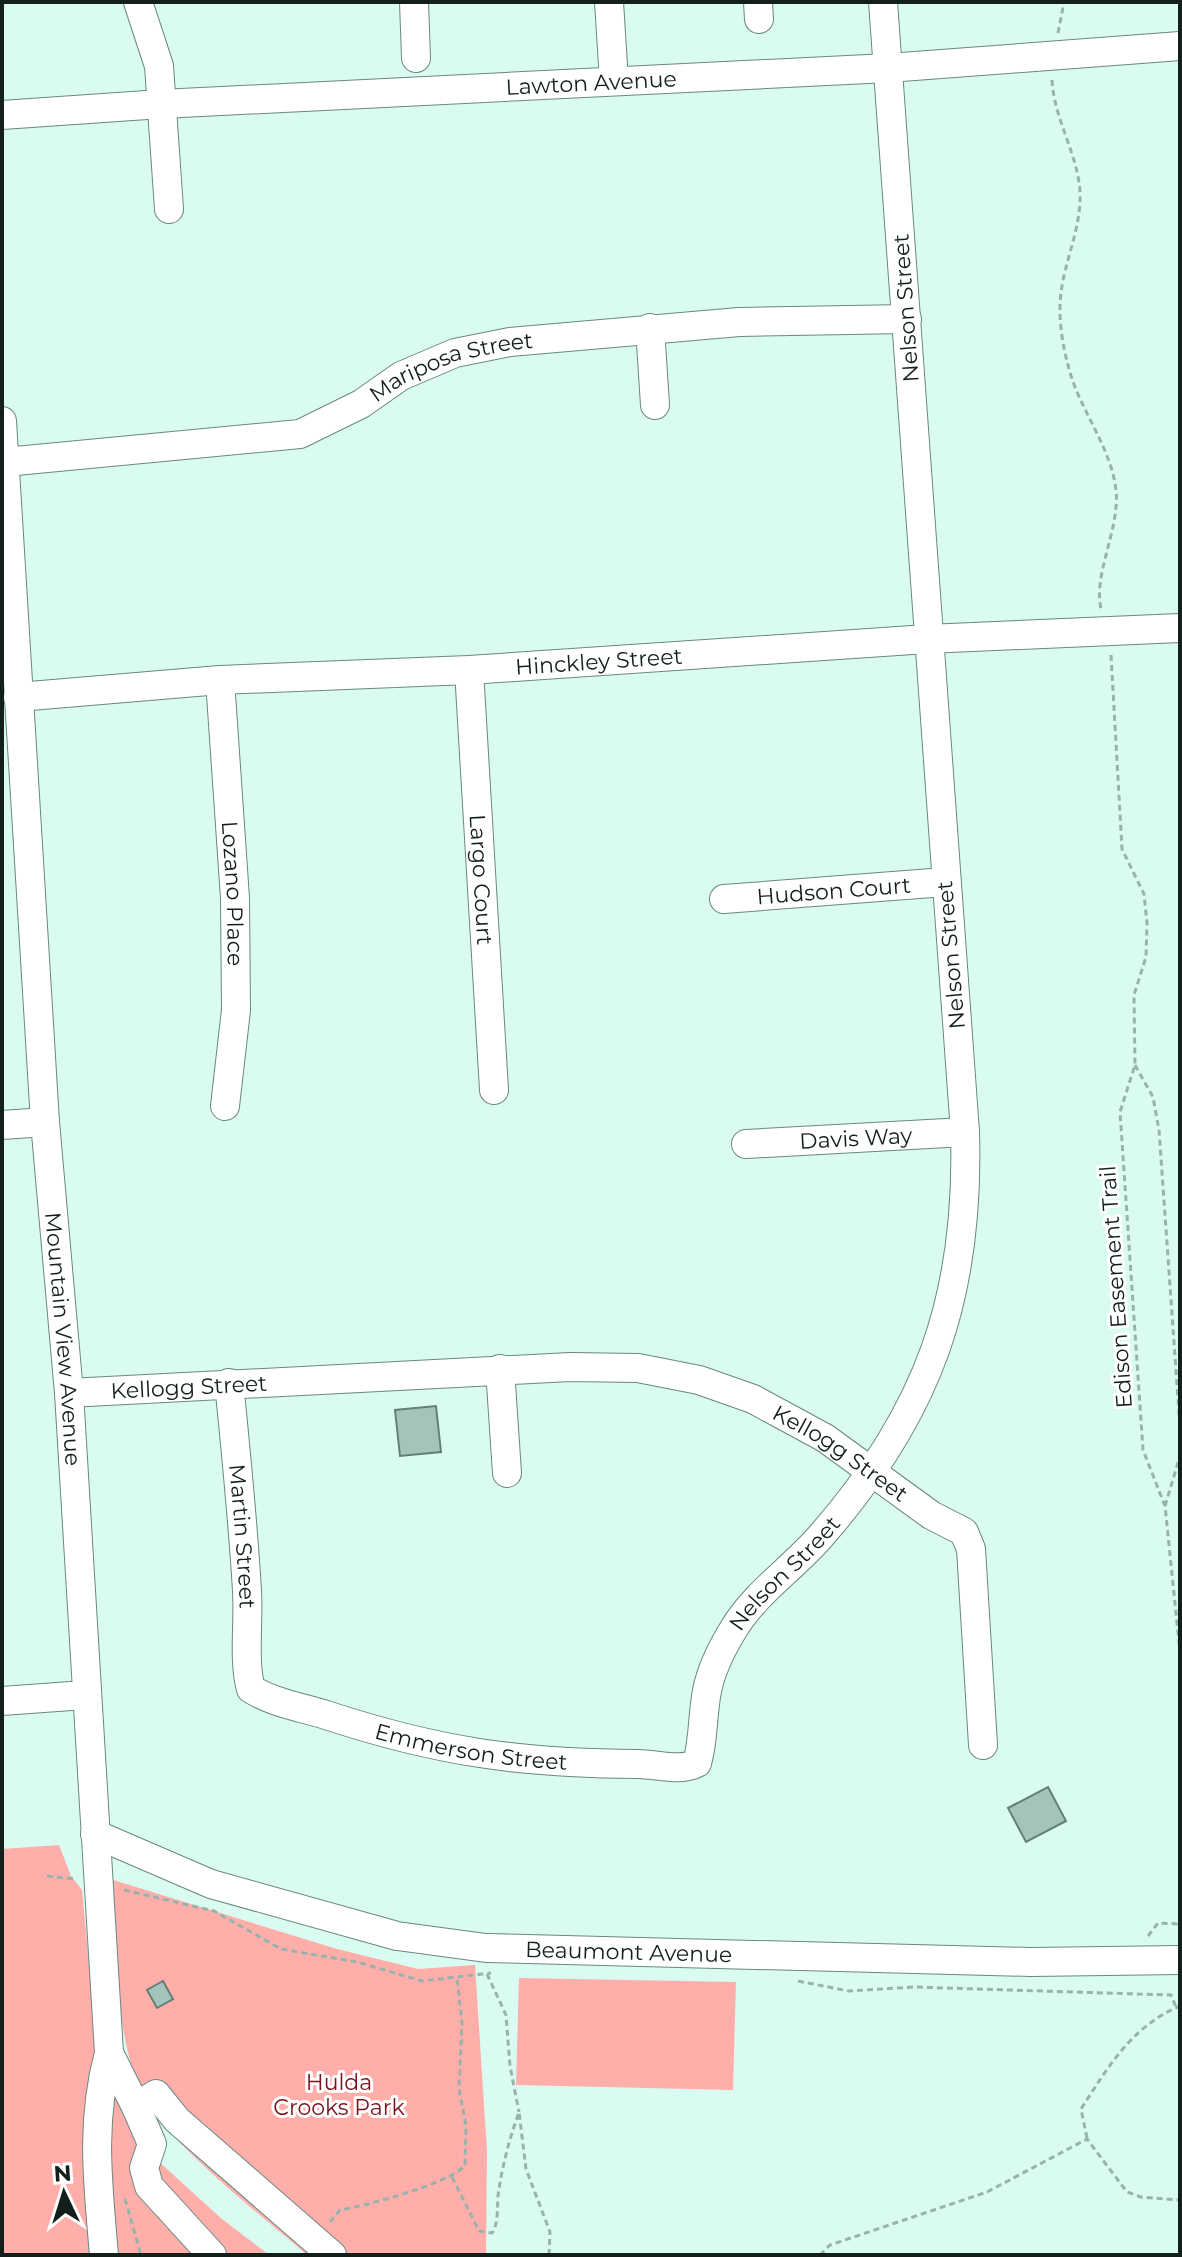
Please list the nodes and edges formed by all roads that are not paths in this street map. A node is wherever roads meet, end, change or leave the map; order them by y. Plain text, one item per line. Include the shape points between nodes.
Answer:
1 (138, 2) edge
2 (414, 2) edge
3 (609, 2) edge
4 (883, 2) edge
5 (1180, 46) edge
6 (416, 58) dead end
7 (888, 68) junction
8 (614, 81) junction
9 (161, 104) junction
10 (2, 115) edge
11 (169, 209) dead end
12 (907, 319) junction
13 (650, 328) junction
14 (655, 405) dead end
15 (2, 421) edge
16 (5, 462) junction
17 (1180, 628) edge
18 (927, 639) junction
19 (469, 670) junction
20 (220, 680) junction
21 (18, 697) junction
22 (945, 882) junction
23 (724, 899) dead end
24 (494, 1090) dead end
25 (225, 1106) dead end
26 (45, 1122) junction
27 (2, 1125) edge
28 (965, 1132) junction
29 (746, 1144) dead end
30 (500, 1369) junction
31 (229, 1383) junction
32 (69, 1393) junction
33 (872, 1472) junction
34 (507, 1473) dead end
35 (251, 1689) joint
36 (85, 1695) junction
37 (2, 1701) edge
38 (983, 1745) dead end
39 (697, 1763) joint
40 (95, 1834) junction
41 (1180, 1960) edge
42 (109, 2053) junction
43 (136, 2107) junction
44 (323, 2247) edge
45 (104, 2255) edge
46 (212, 2255) edge

1 - 9 street via 159,66
2 - 6 street
3 - 8 street
4 - 7 street, Nelson Street
5 - 7 street, Lawton Avenue
7 - 8 street, Lawton Avenue
7 - 12 street, Nelson Street
8 - 9 street, Lawton Avenue
9 - 10 street, Lawton Avenue
9 - 11 street
12 - 13 street, Mariposa Street
12 - 18 street, Nelson Street
13 - 14 street
13 - 16 street, Mariposa Street via 455,353 401,376 361,404 300,434
15 - 16 street, Mountain View Avenue
16 - 21 street, Mountain View Avenue
17 - 18 street, Hinckley Street
18 - 19 street, Hinckley Street
18 - 22 street, Nelson Street
19 - 20 street, Hinckley Street
19 - 24 street, Largo Court
20 - 21 street, Hinckley Street
20 - 25 street, Lozano Place via 235,898 236,1010
21 - 26 street, Mountain View Avenue
22 - 23 street, Hudson Court
22 - 28 street, Nelson Street
26 - 27 street
26 - 32 street, Mountain View Avenue
28 - 29 street, Davis Way
28 - 33 street, Nelson Street via 964,1233 950,1305 933,1363
30 - 31 street, Kellogg Street
30 - 33 street, Kellogg Street via 638,1368 699,1380 778,1412
30 - 34 street
31 - 32 street, Kellogg Street
31 - 35 street, Martin Street
32 - 36 street, Mountain View Avenue
33 - 38 street, Kellogg Street via 964,1532 971,1549
33 - 39 street, Nelson Street via 734,1628 707,1691 705,1737
35 - 39 street, Emmerson Street via 403,1740 472,1754 687,1769
36 - 37 street
36 - 40 street, Mountain View Avenue
40 - 41 street, Beaumont Avenue via 211,1884 397,1936 486,1948 1031,1962
40 - 42 street, Mountain View Avenue
42 - 43 street
42 - 45 street, Mountain View Avenue via 98,2093 95,2157
43 - 44 street via 156,2094 177,2120
43 - 46 street via 152,2144 144,2168 149,2186

